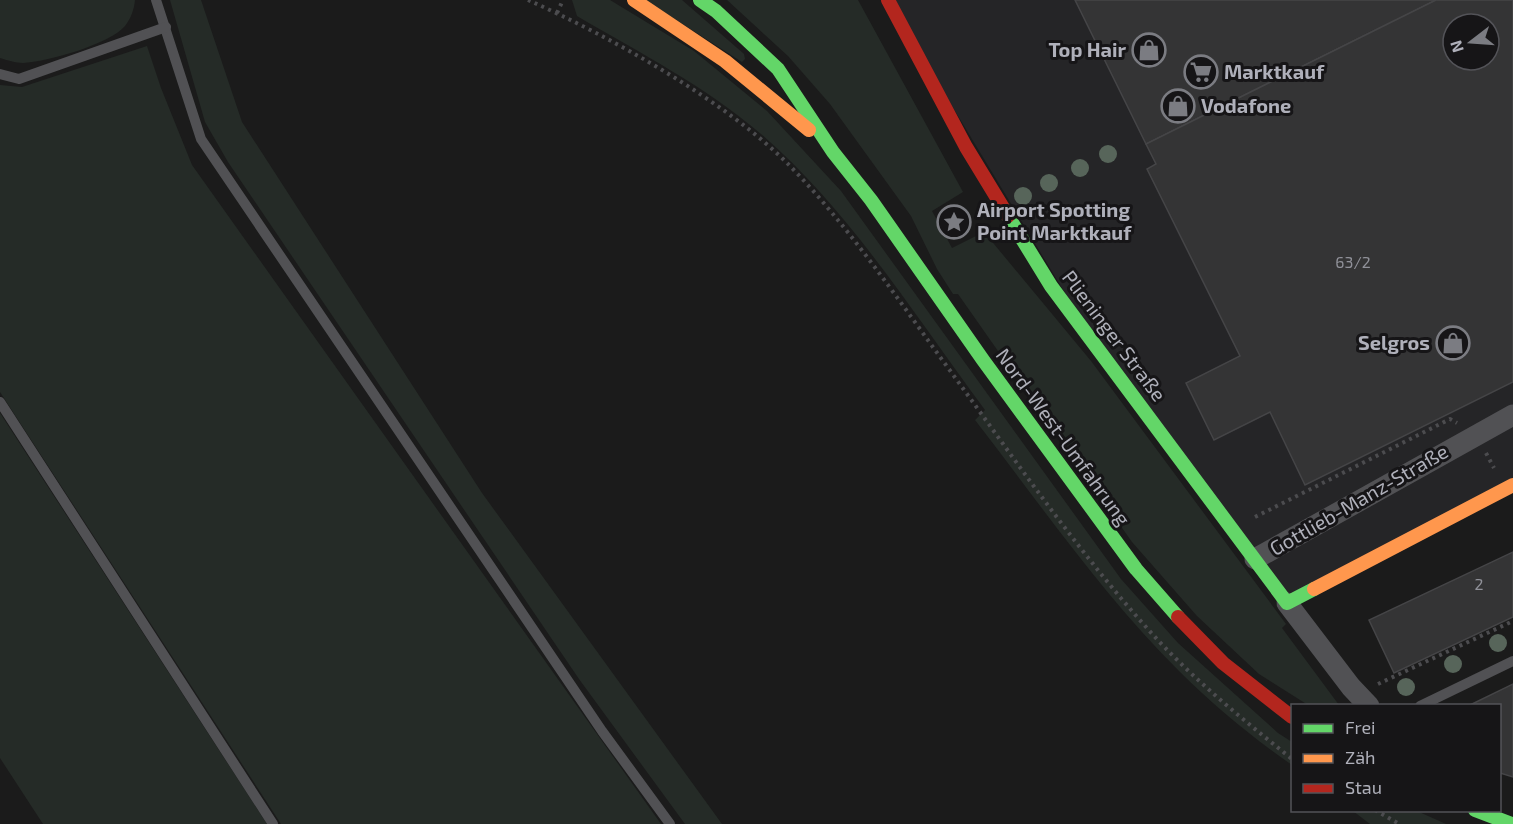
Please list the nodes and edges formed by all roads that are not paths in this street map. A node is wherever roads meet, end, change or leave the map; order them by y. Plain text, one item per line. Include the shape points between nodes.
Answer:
1 (156, 0) edge
2 (634, 0) edge
3 (700, 0) edge
4 (706, 0) edge
5 (888, 0) edge
6 (716, 11) junction
7 (166, 27) junction
8 (0, 74) edge
9 (833, 152) junction
10 (0, 402) edge
11 (1513, 415) edge
12 (1513, 485) edge
13 (1255, 559) junction
14 (1287, 603) junction
15 (1513, 661) edge
16 (1363, 699) edge
17 (1425, 704) edge
18 (1291, 715) edge
19 (1480, 812) edge
20 (273, 824) edge
21 (670, 824) edge
22 (1512, 824) edge

1 - 7 lane
2 - 9 main road, Nord-West-Umfahrung via 738,69
3 - 6 main road, Nord-West-Umfahrung
4 - 6 main road
5 - 13 main road, Plieninger Straße via 966,147 1051,286
6 - 9 main road, Nord-West-Umfahrung via 778,69
7 - 8 lane via 19,79
7 - 21 lane via 201,140 602,731
9 - 18 main road, Nord-West-Umfahrung via 1136,569 1223,663
10 - 20 lane
11 - 13 street, Gottlieb-Manz-Straße
12 - 14 main road
13 - 14 main road, Gottlieb-Manz-Straße
14 - 16 street
15 - 17 lane
19 - 22 main road

